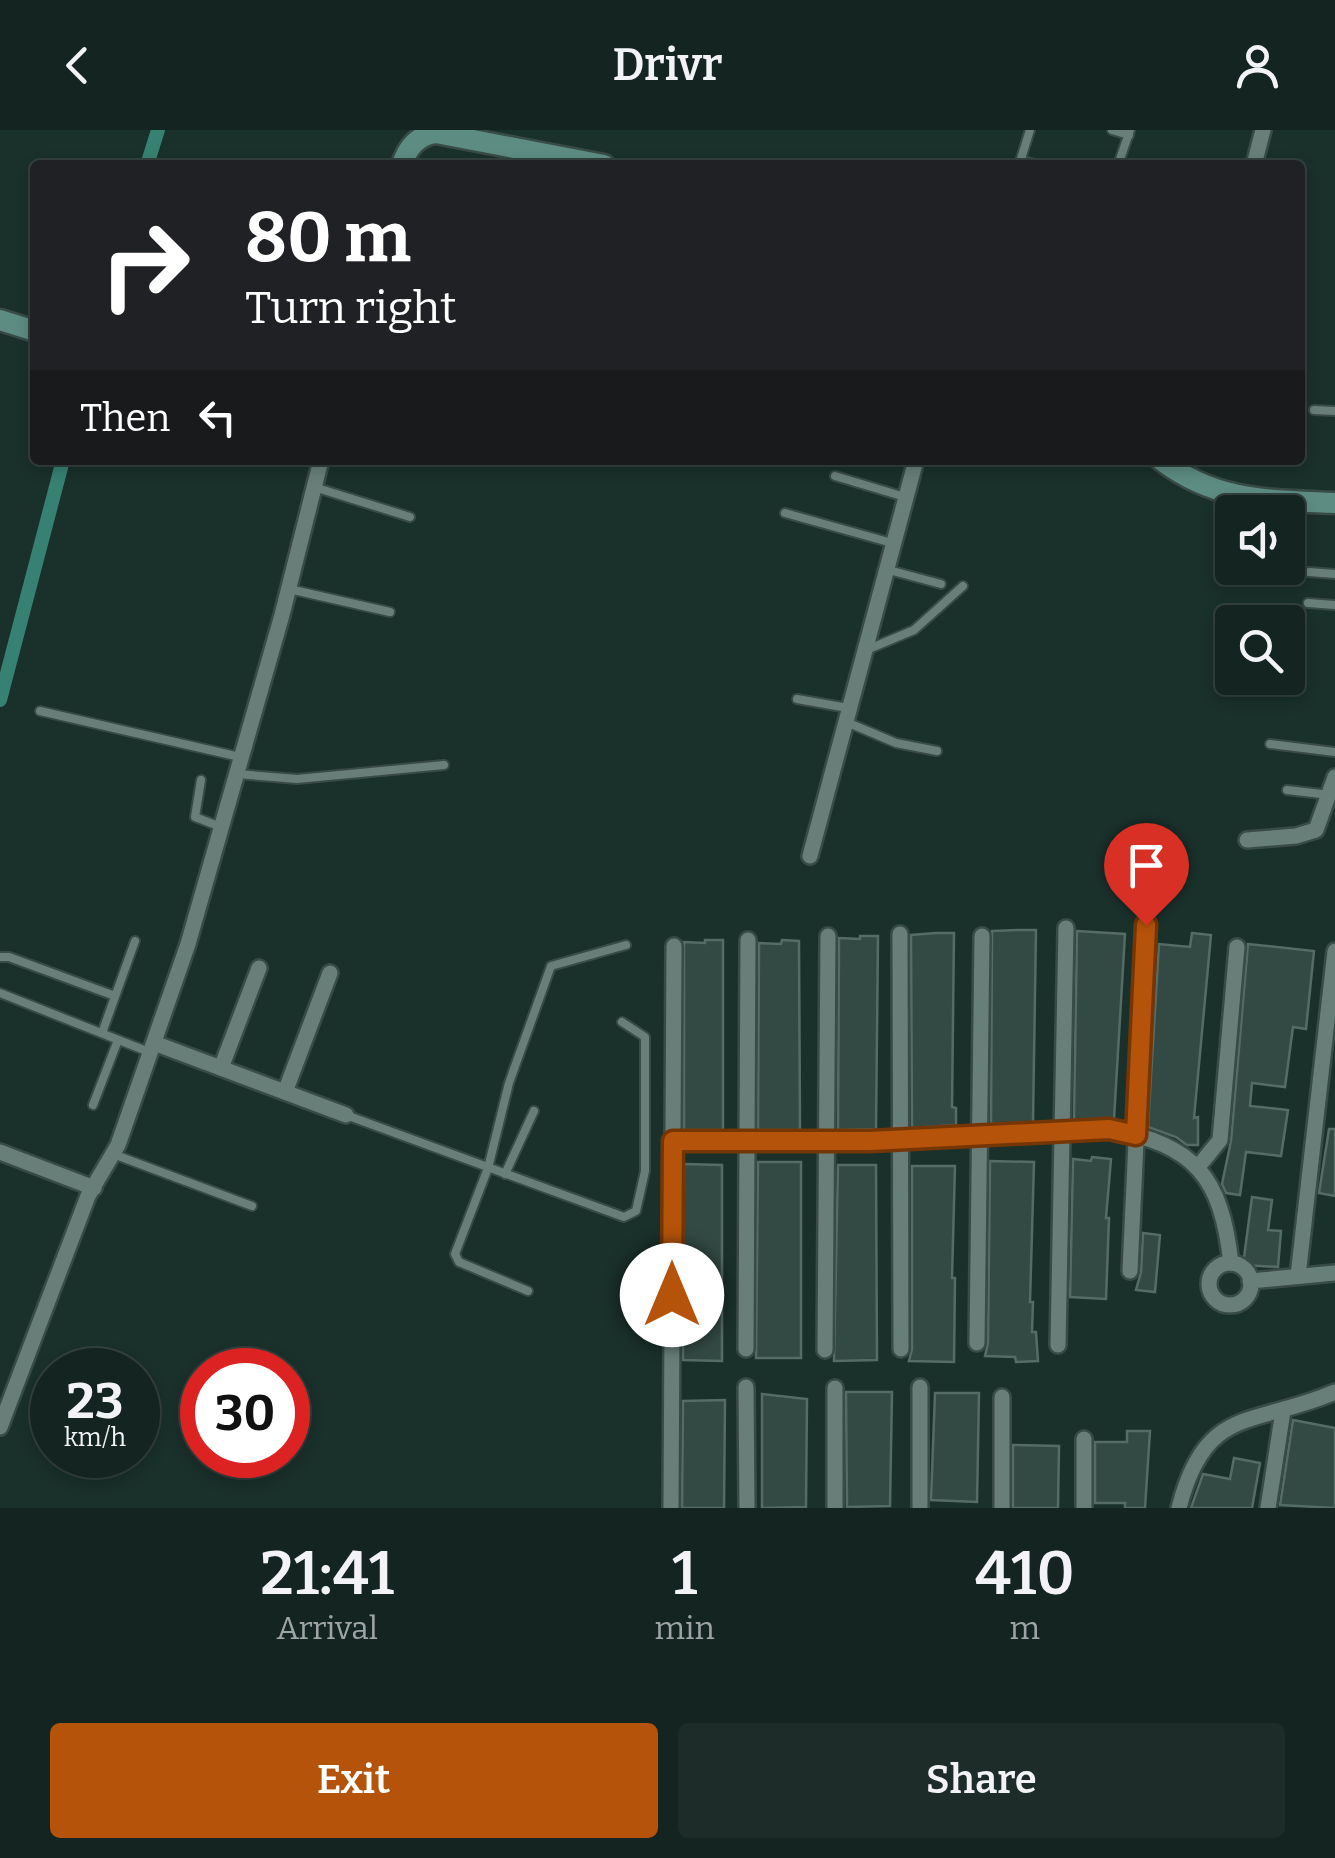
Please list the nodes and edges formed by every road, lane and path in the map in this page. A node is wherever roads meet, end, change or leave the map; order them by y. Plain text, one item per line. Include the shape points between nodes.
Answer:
1 (1030, 130) edge
2 (1112, 130) edge
3 (1263, 130) edge
4 (444, 132) edge
5 (1130, 132) edge
6 (407, 149) edge
7 (549, 159) edge
8 (1021, 160) edge
9 (1120, 160) edge
10 (1255, 160) edge
11 (0, 320) edge
12 (30, 329) edge
13 (1314, 410) dead end
14 (1335, 411) edge
15 (320, 465) edge
16 (915, 465) edge
17 (1171, 465) edge
18 (835, 476) dead end
19 (314, 487) junction
20 (1235, 495) edge
21 (905, 497) junction
22 (1335, 503) edge
23 (1305, 505) edge
24 (785, 513) dead end
25 (410, 518) dead end
26 (892, 543) junction
27 (885, 568) junction
28 (1309, 572) dead end
29 (1335, 574) edge
30 (941, 584) dead end
31 (963, 586) dead end
32 (289, 588) junction
33 (1308, 603) dead end
34 (1335, 606) edge
35 (390, 612) dead end
36 (863, 651) junction
37 (797, 699) dead end
38 (40, 711) dead end
39 (846, 714) junction
40 (1270, 744) dead end
41 (937, 750) dead end
42 (1335, 752) edge
43 (239, 766) junction
44 (444, 766) dead end
45 (1335, 777) edge
46 (201, 780) dead end
47 (1287, 790) dead end
48 (1330, 795) junction
49 (222, 828) junction
50 (1247, 840) dead end
51 (810, 856) dead end
52 (1146, 925) dead end
53 (1066, 928) dead end
54 (900, 934) dead end
55 (828, 936) dead end
56 (982, 936) dead end
57 (748, 940) dead end
58 (135, 941) dead end
59 (626, 945) dead end
60 (674, 946) dead end
61 (1238, 947) dead end
62 (1335, 951) edge
63 (0, 957) edge
64 (260, 968) dead end
65 (330, 973) dead end
66 (0, 993) edge
67 (116, 996) junction
68 (622, 1022) dead end
69 (102, 1034) junction
70 (118, 1040) junction
71 (152, 1048) junction
72 (221, 1068) junction
73 (285, 1092) junction
74 (93, 1105) dead end
75 (534, 1111) dead end
76 (346, 1115) joint
77 (1062, 1132) junction
78 (1136, 1135) junction
79 (979, 1136) junction
80 (900, 1140) junction
81 (673, 1141) junction
82 (747, 1141) junction
83 (826, 1141) junction
84 (0, 1152) edge
85 (114, 1154) junction
86 (1198, 1167) junction
87 (488, 1168) junction
88 (505, 1174) junction
89 (94, 1188) junction
90 (252, 1206) dead end
91 (1231, 1263) junction
92 (1130, 1271) dead end
93 (1335, 1273) edge
94 (1298, 1276) junction
95 (1250, 1282) junction
96 (528, 1290) dead end
97 (977, 1342) dead end
98 (1058, 1346) dead end
99 (746, 1349) dead end
100 (901, 1349) dead end
101 (825, 1350) dead end
102 (746, 1387) dead end
103 (920, 1387) dead end
104 (835, 1388) dead end
105 (1335, 1392) edge
106 (1002, 1397) dead end
107 (1283, 1411) junction
108 (0, 1426) edge
109 (1084, 1439) dead end
110 (672, 1508) edge
111 (747, 1508) edge
112 (834, 1508) edge
113 (920, 1508) edge
114 (1002, 1508) edge
115 (1084, 1508) edge
116 (1179, 1508) edge
117 (1268, 1508) edge

1 - 8 lane
2 - 5 lane
3 - 10 street
4 - 6 street via 426,134
4 - 7 street
5 - 9 lane
11 - 12 street
13 - 14 lane
15 - 19 street
16 - 21 street
17 - 20 street via 1192,481
18 - 21 lane
19 - 25 lane
19 - 32 street
21 - 26 street
22 - 23 street
24 - 26 lane
26 - 27 street
27 - 30 lane
27 - 36 street
28 - 29 lane
31 - 36 lane via 914,630
32 - 35 lane
32 - 43 street
33 - 34 lane
36 - 39 street
37 - 39 lane
38 - 43 lane
39 - 41 lane via 896,743
39 - 51 street
40 - 42 lane
43 - 44 lane via 297,780
43 - 49 street
45 - 48 street
46 - 49 lane via 195,817
47 - 48 lane
48 - 50 street via 1316,830
49 - 71 street
52 - 78 street
53 - 77 street
54 - 80 street
55 - 83 street
56 - 79 street
57 - 82 street
58 - 67 lane
59 - 87 lane via 551,966
60 - 81 street
61 - 86 street via 1222,1127 1213,1152
62 - 94 street
63 - 67 lane
64 - 72 street
65 - 73 street
66 - 69 lane
67 - 69 lane
68 - 88 lane via 644,1036 645,1171 636,1211 624,1217
69 - 70 lane
70 - 71 lane
70 - 74 lane
71 - 72 street
71 - 85 street
72 - 73 street
73 - 76 street
75 - 88 lane
76 - 87 lane
77 - 78 street
77 - 79 street
77 - 98 street
78 - 86 street via 1161,1142
78 - 92 street
79 - 80 street
79 - 97 street
80 - 83 street
80 - 100 street
81 - 82 street
81 - 110 street
82 - 83 street
82 - 99 street
83 - 101 street
84 - 89 street
85 - 89 street
85 - 90 lane
86 - 91 street via 1219,1200
87 - 88 lane
87 - 96 lane via 455,1254 470,1267
89 - 108 street
91 - 95 street
91 - 95 street via 1213,1272 1214,1298 1238,1303
93 - 94 street
94 - 95 street
102 - 111 street
103 - 113 street
104 - 112 street
105 - 107 street
106 - 114 street
107 - 116 street via 1221,1430 1191,1470
107 - 117 street
109 - 115 street

